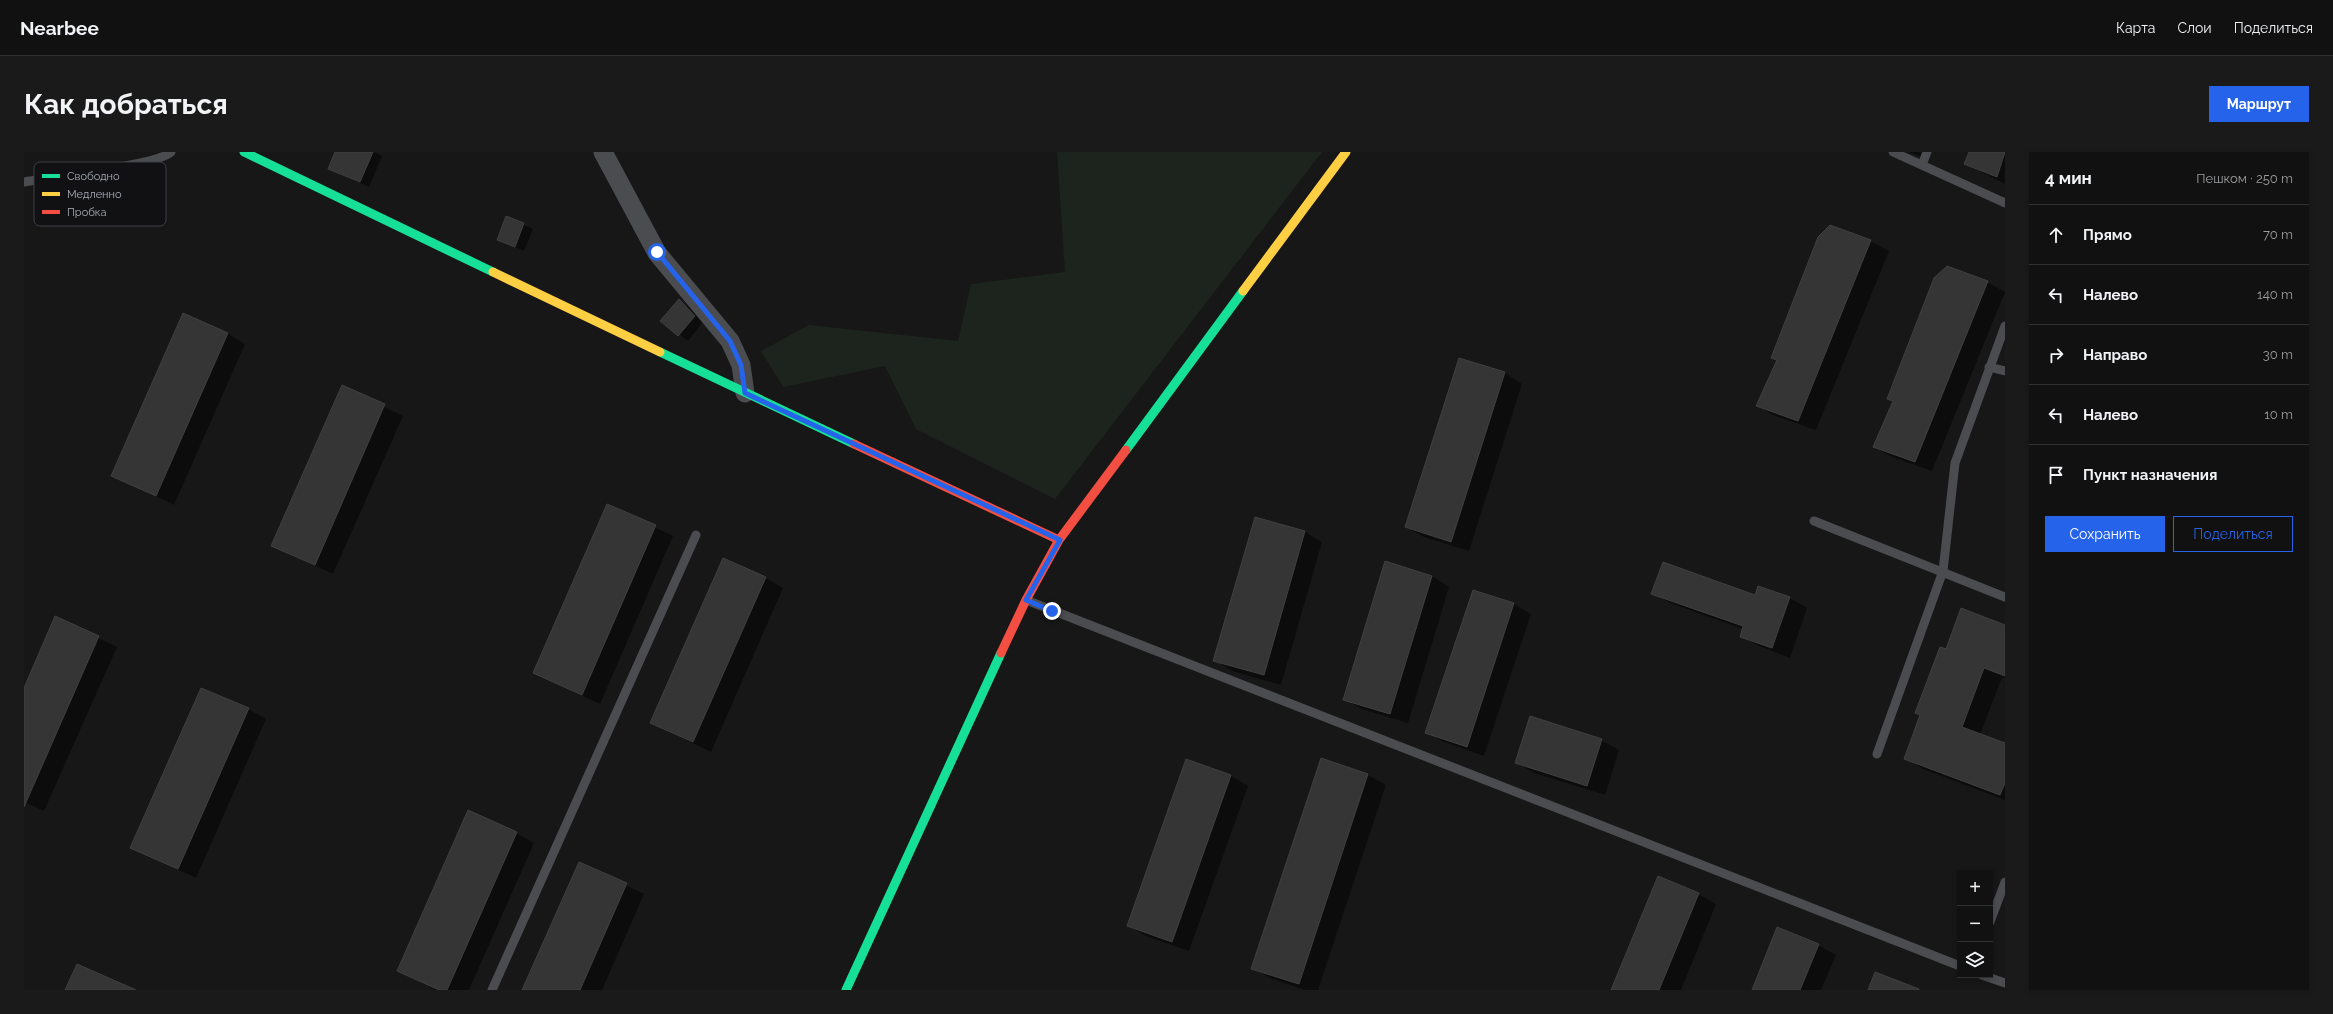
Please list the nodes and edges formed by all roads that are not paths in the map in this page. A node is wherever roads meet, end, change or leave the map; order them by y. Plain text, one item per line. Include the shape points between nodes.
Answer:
1 (171, 152) edge
2 (244, 152) edge
3 (603, 152) edge
4 (1346, 152) edge
5 (1893, 152) edge
6 (1927, 152) edge
7 (142, 162) edge
8 (1922, 165) junction
9 (34, 180) edge
10 (24, 182) edge
11 (2005, 203) edge
12 (2005, 326) edge
13 (1989, 367) junction
14 (2005, 371) edge
15 (745, 393) junction
16 (1814, 521) dead end
17 (696, 535) dead end
18 (1060, 540) junction
19 (1943, 571) junction
20 (2005, 597) edge
21 (1026, 600) junction
22 (1877, 754) dead end
23 (2005, 882) edge
24 (1993, 914) edge
25 (1957, 965) edge
26 (1990, 978) edge
27 (2005, 984) edge
28 (492, 990) edge
29 (846, 990) edge

1 - 7 lane via 167,156
2 - 15 street
3 - 15 street via 657,252 730,341 741,365
4 - 18 street
5 - 8 lane
6 - 8 lane
8 - 11 lane
9 - 10 lane
12 - 13 lane
13 - 14 lane
13 - 19 lane via 1955,463
15 - 18 street
16 - 19 lane
17 - 28 lane
18 - 21 street
19 - 20 lane
19 - 22 lane
21 - 25 lane
21 - 29 street
23 - 24 lane
26 - 27 lane

